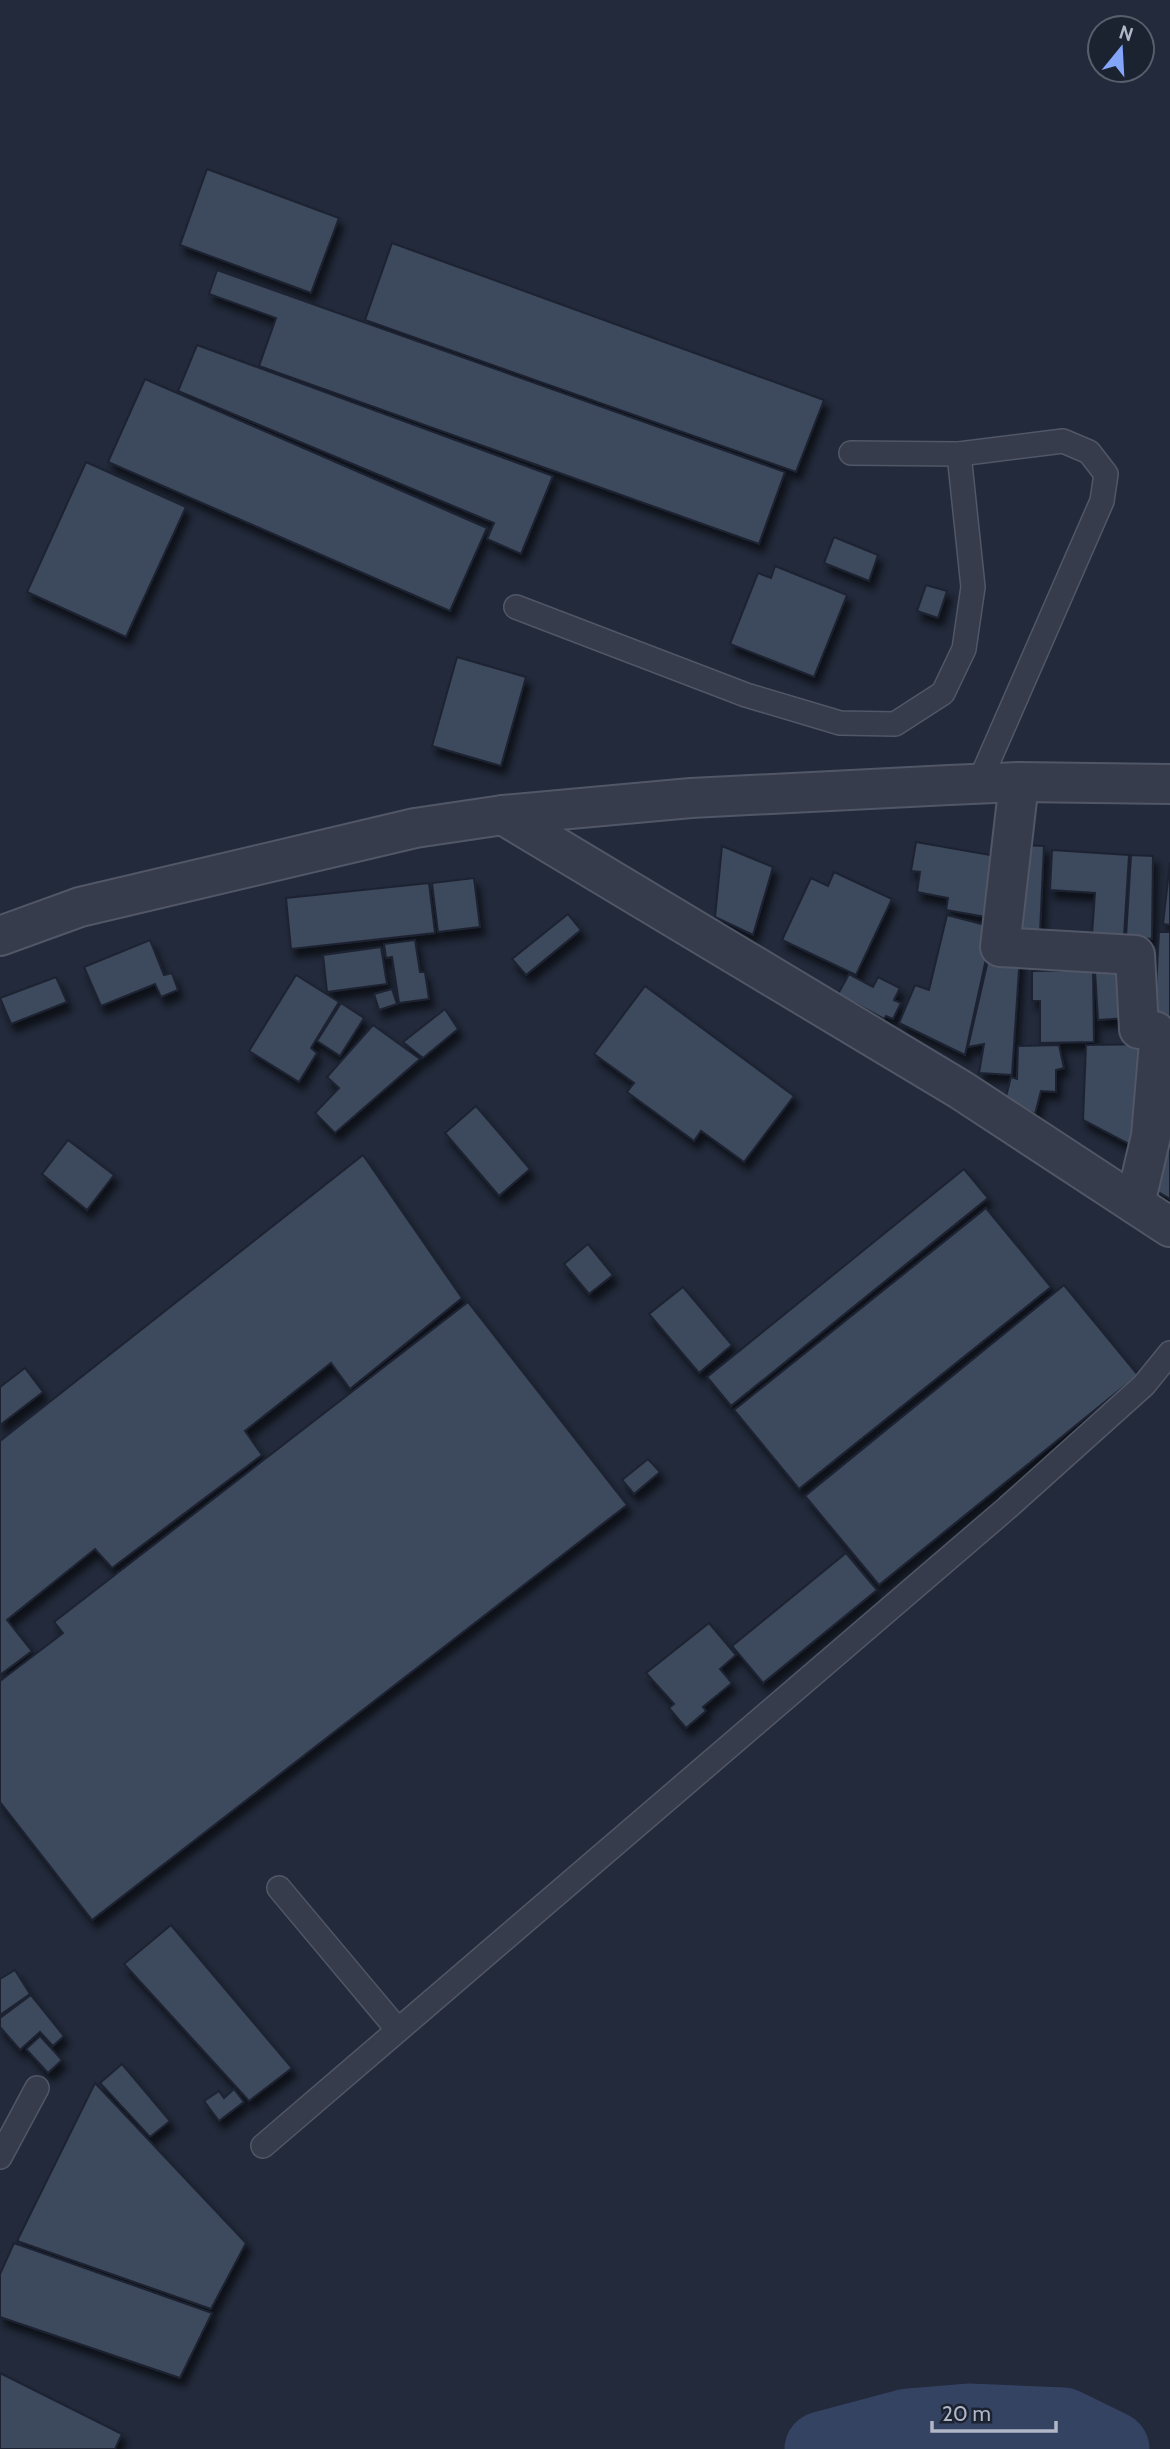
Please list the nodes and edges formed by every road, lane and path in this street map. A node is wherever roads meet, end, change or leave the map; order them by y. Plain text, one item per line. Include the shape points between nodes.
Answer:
1 (852, 453) dead end
2 (959, 454) junction
3 (516, 607) dead end
4 (1019, 782) junction
5 (1170, 784) edge
6 (978, 785) junction
7 (503, 815) junction
8 (0, 936) edge
9 (1135, 1204) junction
10 (1170, 1227) edge
11 (1170, 1353) edge
12 (279, 1888) dead end
13 (398, 2030) junction
14 (37, 2088) dead end
15 (263, 2146) dead end
16 (0, 2157) edge

1 - 2 lane
2 - 3 lane via 973,587 964,649 943,693 895,724 840,723 746,695
2 - 6 lane via 1063,441 1089,452 1106,474 1102,501
4 - 5 street
4 - 6 street
4 - 9 street via 1000,947 1135,955 1139,1029 1155,1031 1159,1044 1151,1136
6 - 7 street via 691,798
7 - 8 street via 415,828 80,907
7 - 9 street via 961,1090
9 - 10 street
11 - 13 lane via 1144,1385 1007,1508
12 - 13 lane
13 - 15 lane
14 - 16 lane

